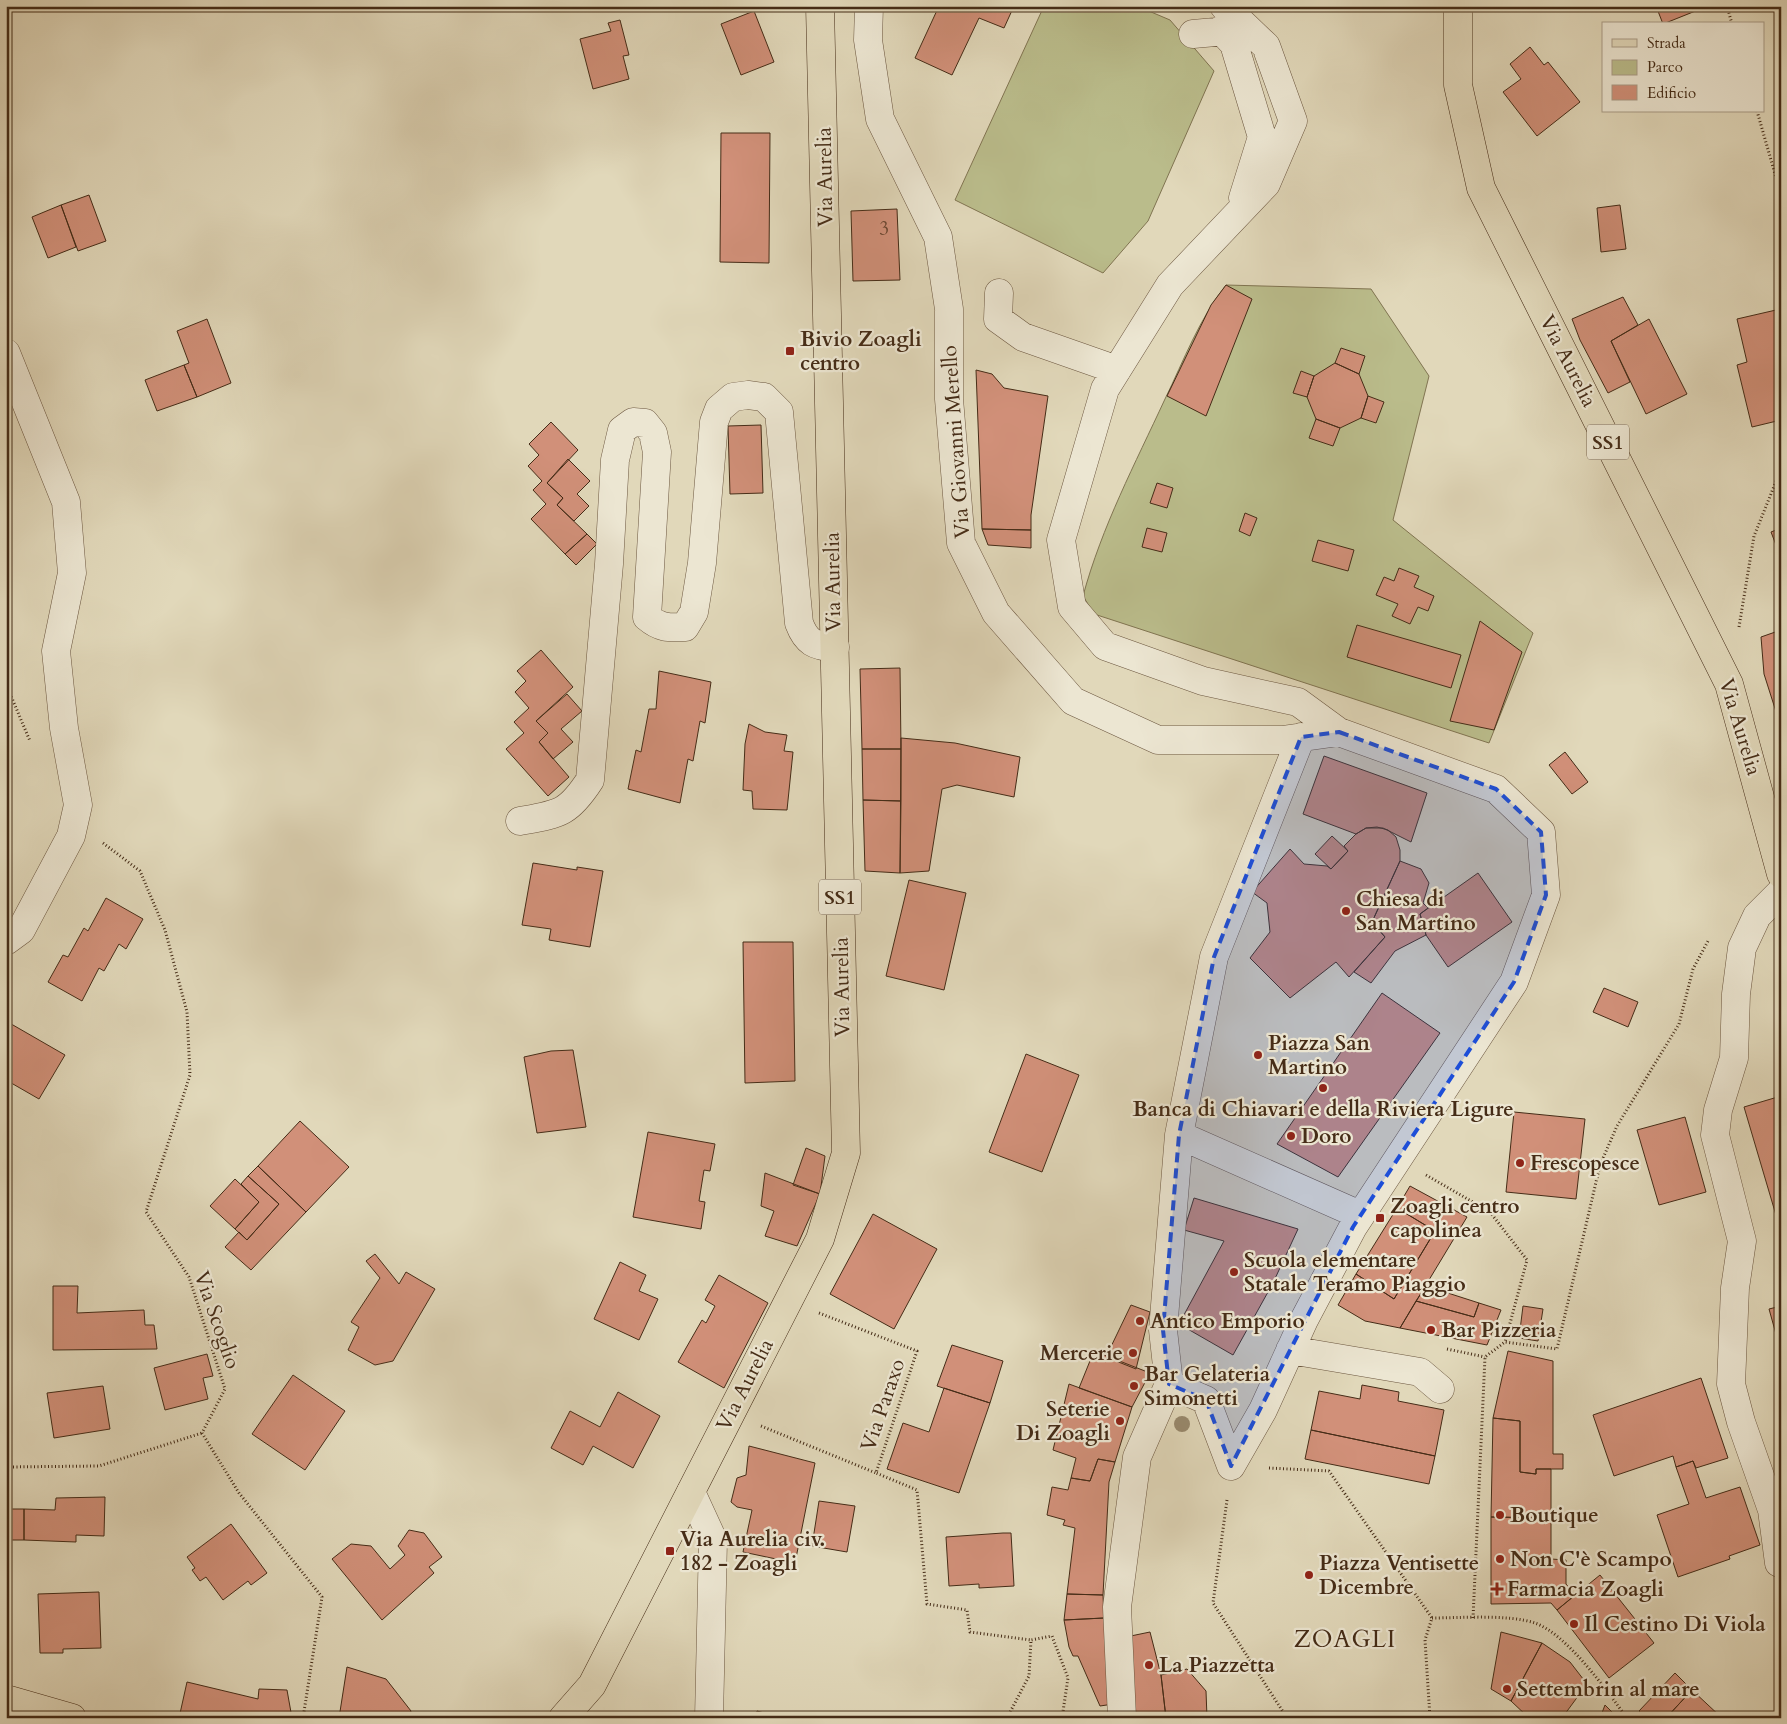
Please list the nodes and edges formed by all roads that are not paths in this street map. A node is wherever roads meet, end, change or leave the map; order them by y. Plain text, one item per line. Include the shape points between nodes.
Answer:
1 (820, 6) edge
2 (869, 6) edge
3 (1458, 6) edge
4 (1222, 18) edge
5 (1193, 34) dead end
6 (1238, 214) junction
7 (999, 293) dead end
8 (6, 353) edge
9 (1117, 370) junction
10 (835, 647) junction
11 (1339, 732) junction
12 (1301, 738) junction
13 (520, 821) dead end
14 (1781, 874) edge
15 (1781, 892) edge
16 (6, 941) edge
17 (1179, 1135) junction
18 (1360, 1215) junction
19 (1290, 1350) junction
20 (1169, 1384) junction
21 (1440, 1389) dead end
22 (691, 1492) junction
23 (1779, 1563) dead end
24 (6, 1699) edge
25 (72, 1718) edge
26 (562, 1718) edge
27 (709, 1718) edge
28 (1122, 1718) edge

1 - 10 main road, Via Aurelia / SS1
2 - 12 street, Via Giovanni Merello via 868,40 880,118 938,237 949,309 949,399 962,543 996,613 1073,701 1158,740
3 - 14 main road, Via Aurelia / SS1 via 1458,85 1481,188 1729,684
4 - 5 street
4 - 6 street via 1234,44 1262,137
4 - 6 street via 1249,30 1266,46 1293,121 1266,184
6 - 9 street via 1170,285
7 - 9 street via 998,319 1023,337
8 - 16 street via 66,502 72,573 56,652 64,728 78,805 71,836 21,930
9 - 11 street via 1105,389 1061,540 1072,606 1105,646 1203,681 1298,702
10 - 13 street via 819,647 804,638 798,624 778,412 764,397 748,395 733,398 719,408 714,422 702,563 694,612 685,627 667,628 647,617 657,452 653,433 645,423 633,422 622,430 615,460 590,780 576,801 554,815
10 - 22 main road, Via Aurelia / SS1 via 846,1153 820,1239
11 - 12 street, Via Giovanni Merello
11 - 18 street via 1496,788 1541,832 1546,895 1514,982
12 - 17 street via 1214,957
15 - 23 street via 1757,916 1742,948 1736,994 1734,1058 1718,1110 1715,1135 1742,1241 1735,1288 1731,1384 1772,1510
17 - 18 street
17 - 20 street via 1163,1330
18 - 19 street
19 - 20 street via 1263,1410 1231,1466 1206,1400
19 - 21 street via 1420,1372
20 - 28 street via 1137,1457 1116,1607
22 - 26 main road, Via Aurelia / SS1 via 592,1686
22 - 27 street via 713,1540
24 - 25 main road

